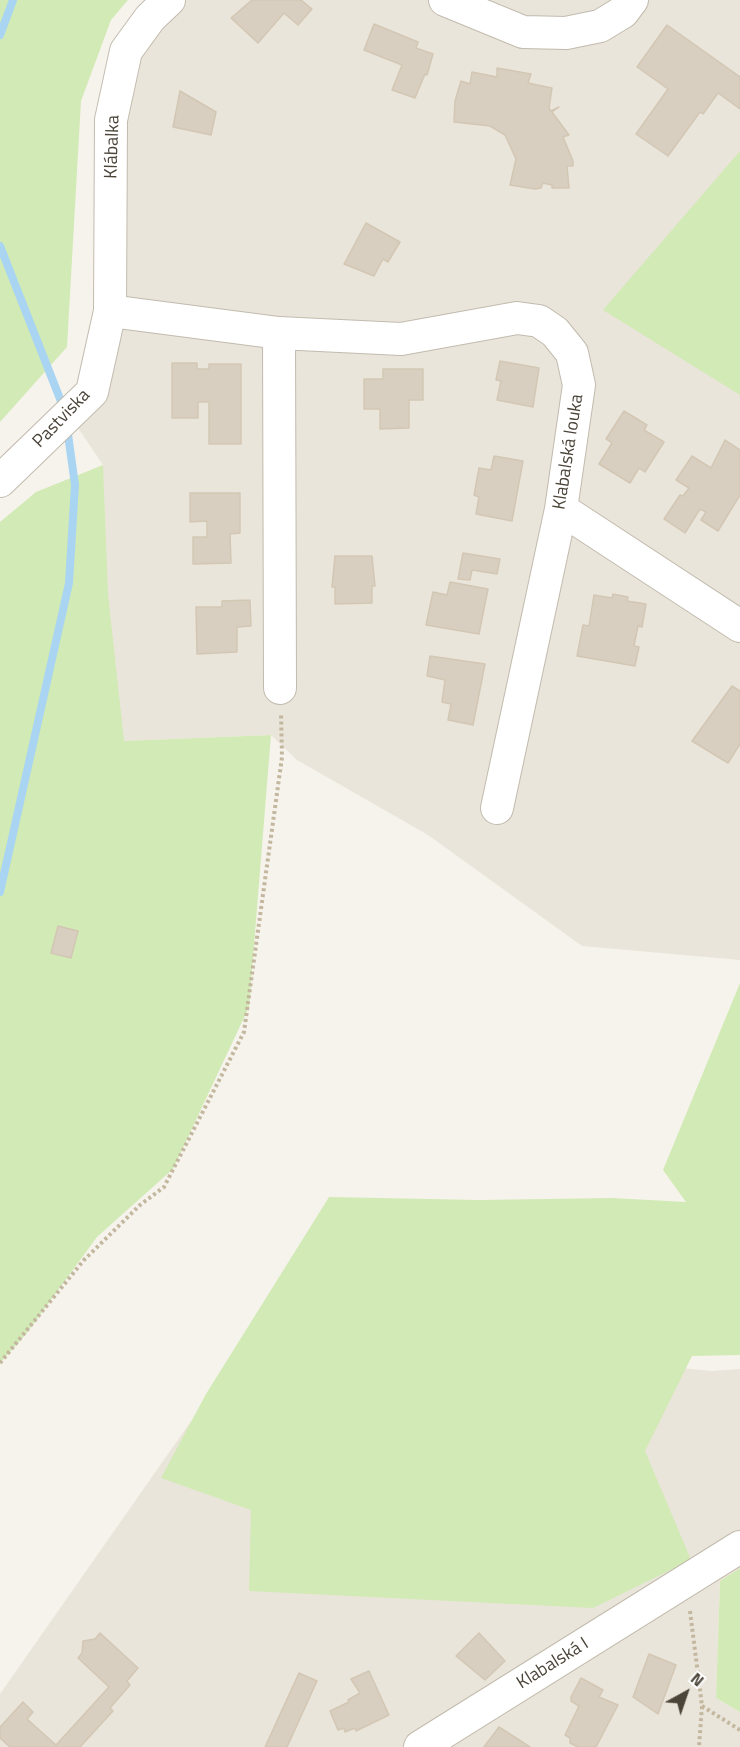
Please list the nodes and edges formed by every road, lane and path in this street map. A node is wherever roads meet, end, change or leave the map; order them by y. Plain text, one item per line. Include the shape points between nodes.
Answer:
1 (169, 0) edge
2 (445, 0) edge
3 (632, 0) edge
4 (110, 311) junction
5 (279, 333) junction
6 (0, 480) edge
7 (561, 508) junction
8 (740, 626) edge
9 (280, 688) joint
10 (497, 808) dead end
11 (0, 1364) edge
12 (740, 1547) edge
13 (686, 1580) junction
14 (702, 1706) junction
15 (740, 1730) edge
16 (420, 1747) edge
17 (699, 1747) edge

1 - 4 street, Klábalka via 126,51 111,120
2 - 3 street via 523,32 566,33 600,26 623,12
4 - 5 street, Klabalská louka
4 - 6 street, Pastviska via 92,392
5 - 7 street, Klabalská louka via 401,339 517,318 539,321 555,332 572,353 579,385
5 - 9 street
7 - 8 street
7 - 10 street, Klabalská louka
9 - 11 path via 282,757 243,1032 164,1187 84,1260
12 - 13 street, Klabalská I
13 - 14 path
13 - 16 street, Klabalská I
14 - 15 path
14 - 17 path

